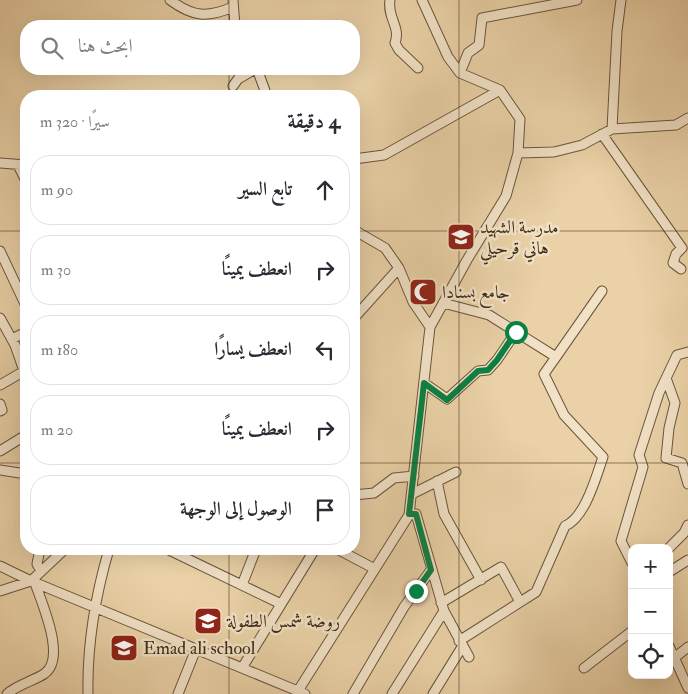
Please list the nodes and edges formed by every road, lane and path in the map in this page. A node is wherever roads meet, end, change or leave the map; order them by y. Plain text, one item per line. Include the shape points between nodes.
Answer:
1 (170, 0) edge
2 (390, 0) edge
3 (422, 0) edge
4 (577, 0) edge
5 (621, 0) edge
6 (233, 4) edge
7 (234, 20) edge
8 (418, 68) dead end
9 (460, 74) junction
10 (245, 75) edge
11 (258, 75) edge
12 (233, 86) dead end
13 (265, 90) edge
14 (500, 90) junction
15 (688, 118) edge
16 (612, 129) junction
17 (602, 134) junction
18 (518, 153) junction
19 (360, 158) edge
20 (0, 162) edge
21 (20, 165) edge
22 (360, 234) edge
23 (0, 251) edge
24 (399, 268) junction
25 (681, 269) dead end
26 (602, 291) dead end
27 (20, 293) edge
28 (443, 303) junction
29 (360, 311) edge
30 (0, 318) edge
31 (430, 327) junction
32 (516, 332) junction
33 (20, 335) edge
34 (12, 340) junction
35 (688, 352) edge
36 (556, 357) junction
37 (20, 358) edge
38 (20, 373) edge
39 (666, 378) junction
40 (424, 383) junction
41 (0, 384) edge
42 (0, 404) edge
43 (0, 411) edge
44 (20, 439) edge
45 (0, 451) edge
46 (0, 470) edge
47 (456, 472) dead end
48 (20, 473) edge
49 (414, 476) junction
50 (437, 481) junction
51 (688, 484) edge
52 (360, 494) edge
53 (412, 494) junction
54 (409, 514) junction
55 (688, 525) edge
56 (673, 544) edge
57 (39, 555) edge
58 (58, 555) edge
59 (107, 555) edge
60 (180, 555) edge
61 (254, 555) edge
62 (311, 555) edge
63 (348, 555) edge
64 (628, 556) edge
65 (688, 560) edge
66 (0, 566) edge
67 (375, 569) junction
68 (673, 569) edge
69 (431, 570) junction
70 (41, 571) junction
71 (481, 580) junction
72 (33, 582) junction
73 (242, 585) junction
74 (0, 591) edge
75 (520, 602) junction
76 (281, 604) junction
77 (94, 607) junction
78 (443, 607) junction
79 (628, 634) edge
80 (460, 644) junction
81 (688, 647) edge
82 (196, 649) junction
83 (469, 657) dead end
84 (674, 658) joint
85 (242, 668) junction
86 (584, 668) dead end
87 (688, 687) edge
88 (300, 693) edge
89 (7, 694) edge
90 (88, 694) edge
91 (178, 694) edge
92 (353, 694) edge
93 (392, 694) edge
94 (433, 694) edge

1 - 6 street via 191,14 215,15
2 - 8 street via 388,10 398,35 399,50
3 - 9 street via 448,57
4 - 9 street via 482,18 479,45 468,53
5 - 16 street
6 - 7 street
9 - 14 street
10 - 12 street
11 - 13 street
14 - 18 street via 520,119
14 - 19 street via 384,155
15 - 16 street via 676,125
16 - 17 street
17 - 18 street via 582,145 554,152
17 - 25 street via 682,248 674,263
18 - 28 street via 506,196
20 - 21 street
22 - 24 street via 384,248
23 - 27 street
24 - 29 street
24 - 31 street via 414,302
26 - 36 street
28 - 31 street
28 - 32 street via 489,315
30 - 34 street
31 - 40 street
32 - 36 street
32 - 40 street via 488,370 478,371 447,400
33 - 34 street
34 - 37 street
35 - 39 street via 677,355
36 - 75 street via 544,374 564,416 603,457 588,497 573,522 565,526 536,592
38 - 41 street
39 - 51 street via 675,403 666,458 682,463
39 - 64 street via 639,456 643,467 621,541
40 - 49 street
42 - 43 street
44 - 45 street
46 - 48 street
47 - 50 street
49 - 52 street via 394,478 374,493
49 - 53 street
50 - 53 street
50 - 71 street via 444,514
53 - 54 street
54 - 67 street
54 - 69 street via 416,514
55 - 56 street
57 - 70 street via 37,564
58 - 70 street
59 - 77 street
60 - 73 street
61 - 73 street
62 - 76 street
63 - 67 street
65 - 68 street
66 - 72 street
67 - 88 street
69 - 78 street
69 - 92 street via 404,607
70 - 72 street
71 - 75 street via 501,567
71 - 78 street
72 - 74 street
72 - 77 street
72 - 89 street via 54,646 53,661 46,673
73 - 76 street
75 - 80 street
76 - 85 street
77 - 82 street
77 - 90 street
78 - 80 street
78 - 93 street
79 - 86 street
80 - 83 street
80 - 94 street
81 - 84 street
82 - 85 street
82 - 91 street
84 - 87 street
85 - 88 street

